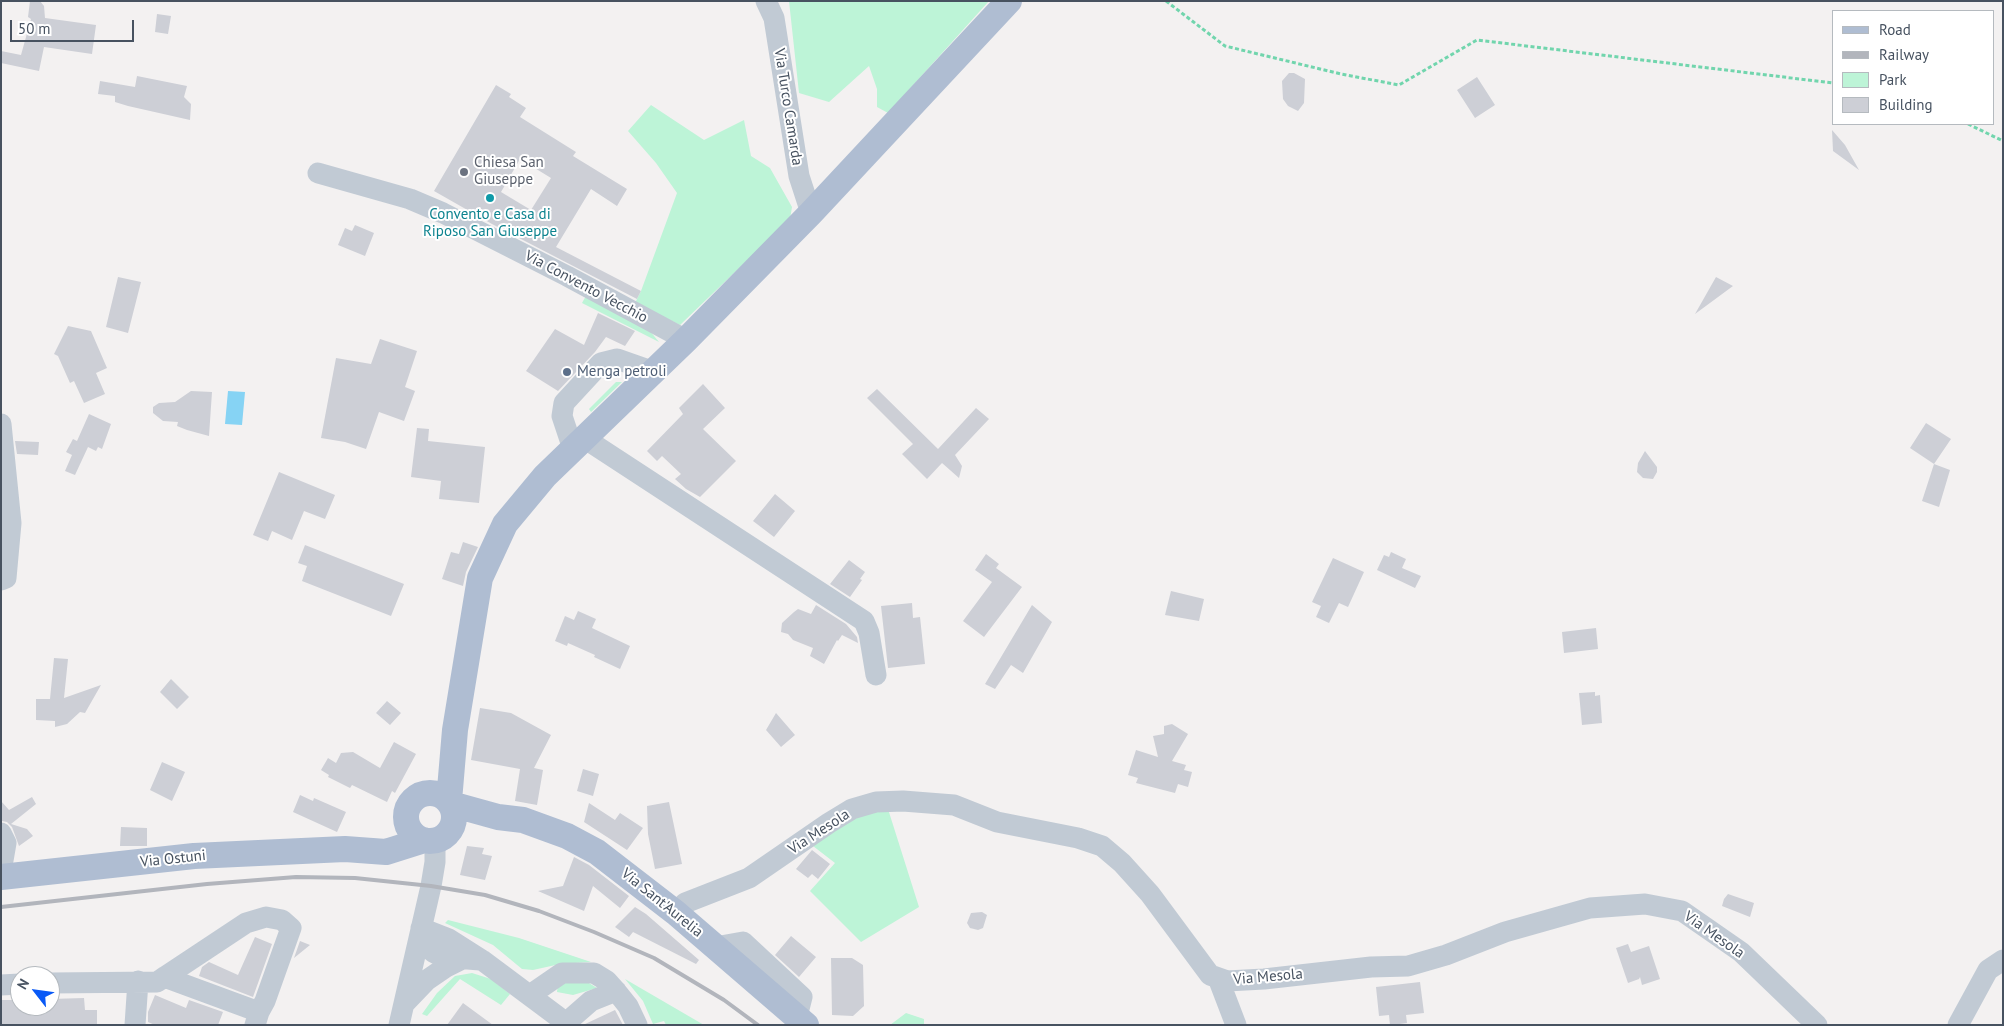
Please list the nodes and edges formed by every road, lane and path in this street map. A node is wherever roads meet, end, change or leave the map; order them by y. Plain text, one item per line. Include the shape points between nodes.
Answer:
1 (766, 1) edge
2 (1009, 1) edge
3 (1166, 1) edge
4 (1832, 84) edge
5 (1970, 125) edge
6 (2003, 141) edge
7 (318, 173) dead end
8 (811, 213) junction
9 (686, 340) junction
10 (654, 372) junction
11 (1, 424) edge
12 (579, 444) junction
13 (1, 580) edge
14 (876, 675) dead end
15 (455, 730) junction
16 (424, 793) junction
17 (406, 814) junction
18 (441, 829) junction
19 (1, 833) edge
20 (345, 849) junction
21 (1, 872) edge
22 (1, 877) edge
23 (676, 913) junction
24 (421, 928) junction
25 (472, 960) junction
26 (2003, 960) edge
27 (164, 977) junction
28 (1218, 978) junction
29 (138, 982) junction
30 (60, 983) edge
31 (616, 991) junction
32 (530, 995) junction
33 (404, 1004) junction
34 (257, 1018) edge
35 (801, 1021) edge
36 (568, 1024) edge
37 (134, 1025) edge
38 (398, 1025) edge
39 (637, 1025) edge
40 (1236, 1025) edge
41 (1817, 1025) edge
42 (1958, 1025) edge

1 - 8 street, Via Turco Camarda via 774,18 799,176
2 - 8 main road
3 - 4 path via 1225,46 1399,85 1477,40
5 - 6 path
7 - 9 street, Via Convento Vecchio via 410,199 443,213
8 - 9 main road
9 - 10 main road
10 - 12 main road
10 - 12 street via 617,359 601,363 564,403 562,416
11 - 13 street via 11,523 6,578
12 - 14 street via 864,621
12 - 15 main road via 546,476 505,524 496,541 480,578
15 - 16 main road
15 - 18 main road
16 - 17 main road via 412,801
16 - 18 main road via 435,793
17 - 18 main road via 410,831 419,838
17 - 20 main road via 387,834
18 - 20 main road, Via Sant'Aurelia via 386,852
18 - 23 main road, Via Sant'Aurelia via 498,817 567,836 598,852
18 - 24 street
19 - 21 street via 6,843
20 - 22 main road, Via Ostuni via 194,856
23 - 28 street, Via Mesola via 685,903 749,878 852,809 876,802 954,805 997,822 1102,846 1150,894 1210,975
23 - 35 main road, Via Sant'Aurelia
24 - 25 street via 449,938
24 - 33 street
25 - 32 street
25 - 33 street via 446,966
26 - 42 street via 1988,970
27 - 29 street via 157,982
27 - 34 street
27 - 34 street via 246,923 266,917 282,920 291,928
28 - 40 street
28 - 41 street, Via Mesola via 1227,981 1264,979 1408,966 1446,956 1505,932 1590,908 1644,904 1682,911 1741,952
29 - 30 street
29 - 37 street
31 - 32 street via 594,973 562,973
31 - 36 street via 592,1001
31 - 39 street
32 - 36 street
33 - 38 street

